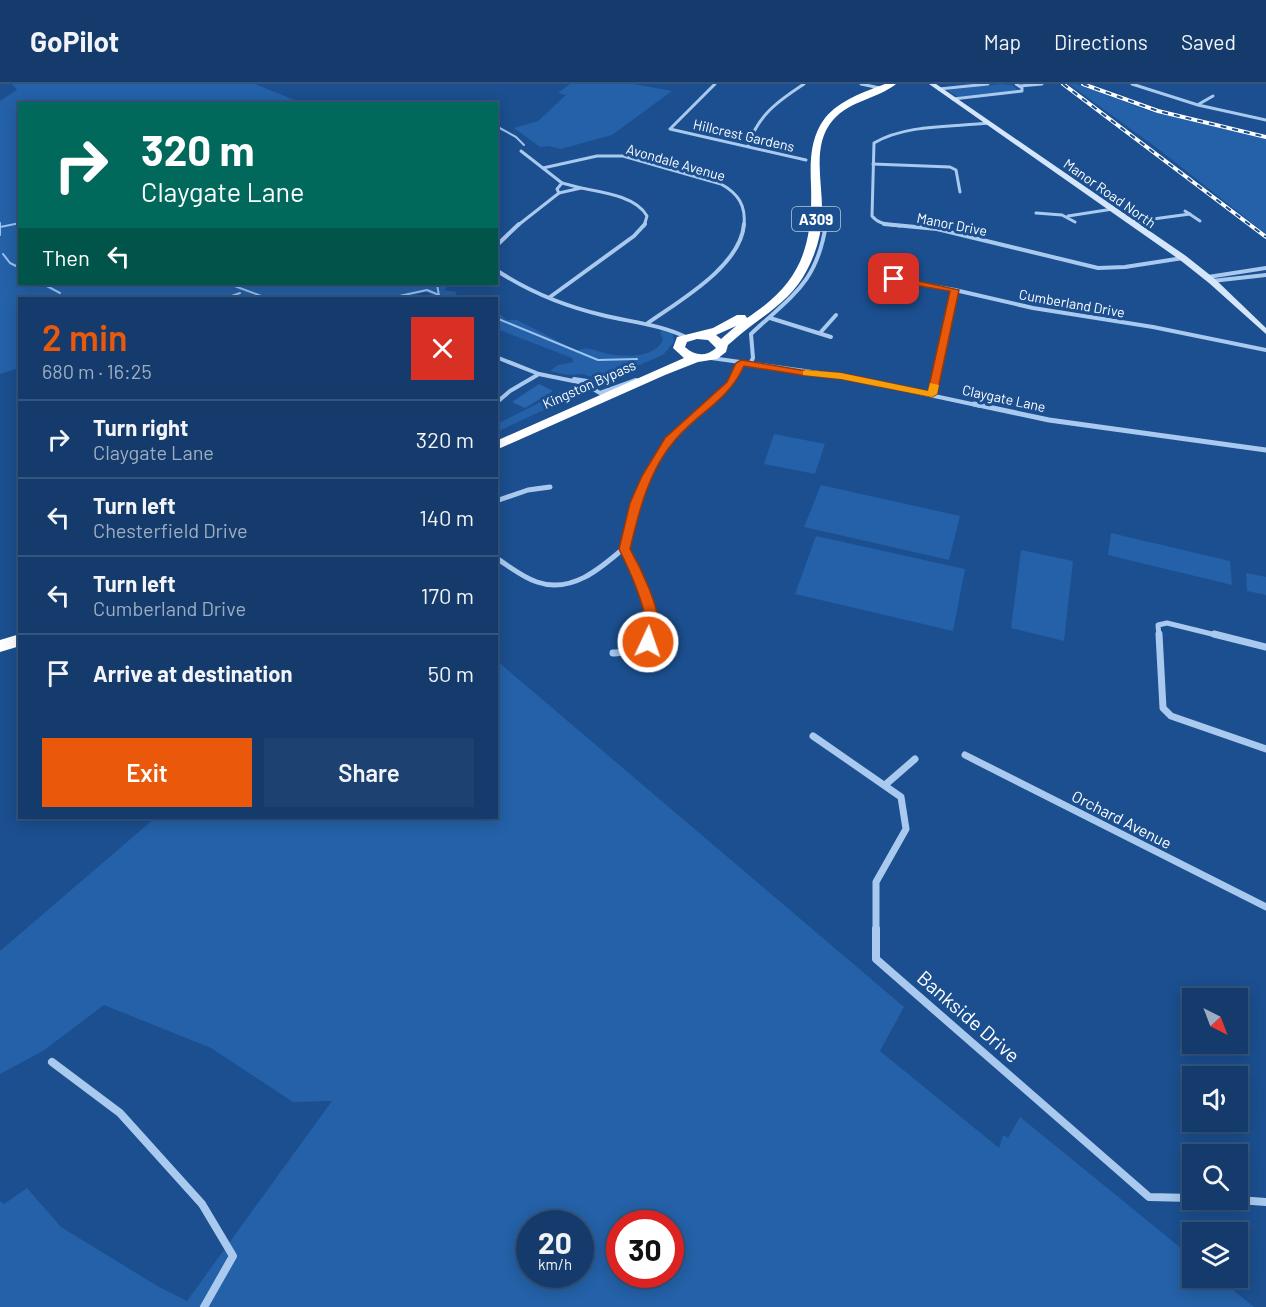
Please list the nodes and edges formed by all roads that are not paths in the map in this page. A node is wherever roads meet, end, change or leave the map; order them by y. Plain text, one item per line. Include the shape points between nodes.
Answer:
1 (706, 84) edge
2 (804, 84) edge
3 (892, 84) edge
4 (932, 84) edge
5 (988, 84) edge
6 (1042, 84) edge
7 (1132, 84) edge
8 (715, 85) edge
9 (872, 85) edge
10 (1018, 85) edge
11 (939, 89) junction
12 (1214, 96) dead end
13 (953, 99) junction
14 (1198, 105) junction
15 (1266, 120) edge
16 (989, 123) junction
17 (748, 146) junction
18 (521, 151) dead end
19 (806, 160) junction
20 (873, 164) junction
21 (543, 168) junction
22 (562, 183) junction
23 (581, 188) junction
24 (960, 192) dead end
25 (559, 193) junction
26 (1113, 209) junction
27 (1185, 210) dead end
28 (1036, 213) dead end
29 (1190, 214) junction
30 (1068, 216) junction
31 (827, 221) dead end
32 (1200, 221) dead end
33 (1075, 222) dead end
34 (1131, 222) junction
35 (498, 244) edge
36 (1183, 258) junction
37 (1266, 268) edge
38 (498, 271) edge
39 (1266, 275) edge
40 (874, 276) dead end
41 (1210, 279) junction
42 (955, 290) junction
43 (550, 297) junction
44 (836, 315) dead end
45 (770, 318) junction
46 (648, 323) junction
47 (1266, 332) edge
48 (820, 333) junction
49 (702, 335) junction
50 (831, 337) dead end
51 (682, 343) junction
52 (722, 347) junction
53 (1266, 350) edge
54 (498, 358) edge
55 (702, 358) junction
56 (739, 362) junction
57 (750, 364) junction
58 (539, 374) junction
59 (648, 377) junction
60 (562, 380) junction
61 (600, 387) junction
62 (932, 394) junction
63 (498, 401) edge
64 (498, 435) edge
65 (498, 445) edge
66 (1266, 450) edge
67 (550, 487) dead end
68 (498, 500) edge
69 (624, 549) junction
70 (498, 559) edge
71 (18, 630) edge
72 (0, 636) edge
73 (18, 641) edge
74 (0, 646) edge
75 (1266, 647) edge
76 (613, 653) dead end
77 (813, 736) dead end
78 (1266, 749) edge
79 (965, 755) dead end
80 (915, 759) dead end
81 (885, 785) junction
82 (1266, 907) edge
83 (52, 1062) dead end
84 (1182, 1198) edge
85 (1248, 1201) edge
86 (1266, 1202) edge
87 (204, 1307) edge

1 - 8 street
2 - 17 street via 770,106 754,127
3 - 9 highway, A309
4 - 11 street, Manor Road North
5 - 11 street
6 - 10 street
7 - 14 street
8 - 17 street, Hillcrest Gardens via 670,129
9 - 19 highway, A309 via 836,104 818,122
9 - 52 highway, A309 via 829,117 821,131 815,154 814,235 803,269 774,303 732,334
10 - 13 street via 1023,90
11 - 13 street, Manor Road North
12 - 14 street
13 - 16 street, Manor Road North
14 - 15 street
16 - 20 street, Manor Drive via 885,136 874,143
16 - 26 street, Manor Road North
17 - 19 street, Hillcrest Gardens
18 - 21 street
19 - 49 highway, A309 via 805,234 796,266 773,294 752,311
20 - 24 street via 950,168 956,170
20 - 36 street, Manor Drive via 872,216 884,224 937,229 1098,268
21 - 22 street
21 - 46 street, Avondale Avenue via 597,156 623,156 721,184 742,201 746,220 743,232 727,260 702,284
22 - 23 street
22 - 25 street via 557,189
23 - 25 street
23 - 43 street via 639,206 646,212 646,223
25 - 35 street
26 - 30 street
26 - 34 street, Manor Road North
27 - 29 street
28 - 30 street
29 - 32 street
29 - 34 street
30 - 33 street
31 - 45 street via 823,248 811,276
34 - 36 street, Manor Road North
36 - 41 street, Manor Road North
37 - 41 street
38 - 43 street
39 - 41 street
40 - 42 street, Cumberland Drive
41 - 47 street, Manor Road North
42 - 53 street, Cumberland Drive
42 - 62 street
43 - 46 street via 598,315
44 - 48 street
45 - 48 street
45 - 57 street via 751,334
46 - 51 street
48 - 50 street
49 - 51 highway
49 - 52 highway via 716,339
51 - 55 highway via 687,356
51 - 61 highway, Kingston Bypass via 666,358
52 - 55 highway, Kingston Bypass via 717,355
52 - 56 street
54 - 58 street
55 - 56 street, Claygate Lane
55 - 59 highway, Kingston Bypass
56 - 57 street, Claygate Lane
56 - 69 street via 731,383 671,438 647,476
57 - 62 street, Claygate Lane
58 - 60 street
58 - 63 street
59 - 61 street via 603,393
59 - 65 highway, Kingston Bypass
60 - 61 street
60 - 61 street via 581,378
61 - 64 highway, Kingston Bypass
62 - 66 street, Claygate Lane via 1080,425
67 - 68 street
69 - 70 street via 590,576 569,584 535,581
69 - 76 street via 633,563 652,629 648,642 638,651 629,655
71 - 72 highway
73 - 74 highway
75 - 78 street via 1167,622 1158,625 1162,708 1171,716
77 - 81 street, Bankside Drive
79 - 82 street, Orchard Avenue
80 - 81 street
81 - 84 street, Bankside Drive via 901,797 906,829 876,882 876,959 1149,1197
83 - 87 street via 120,1113 202,1204 233,1256
85 - 86 street

